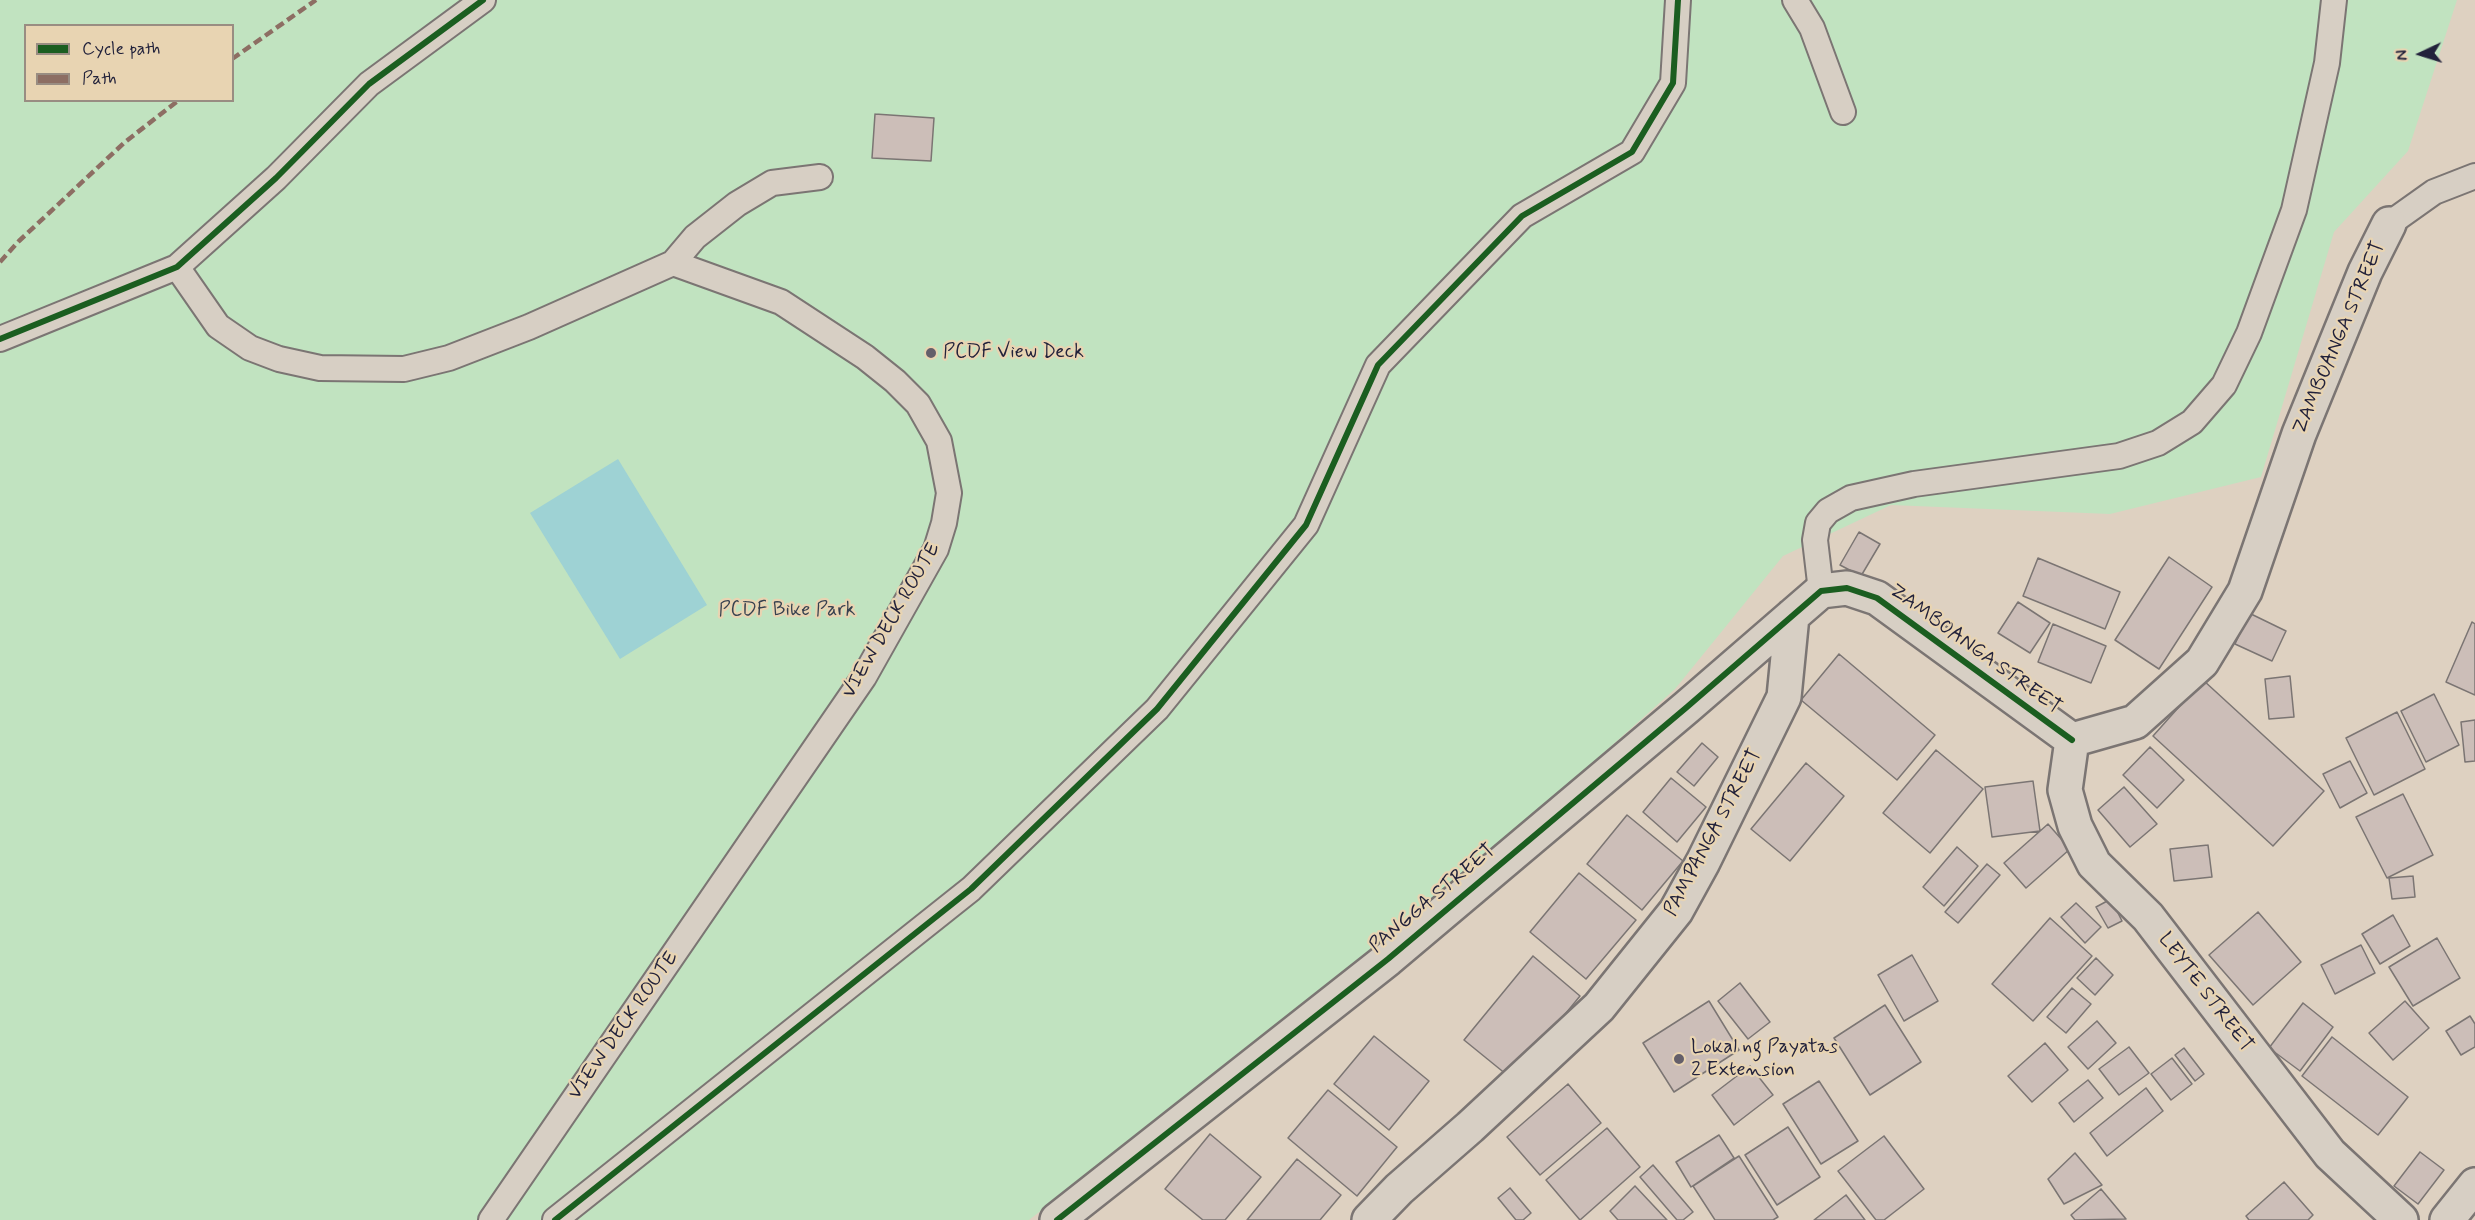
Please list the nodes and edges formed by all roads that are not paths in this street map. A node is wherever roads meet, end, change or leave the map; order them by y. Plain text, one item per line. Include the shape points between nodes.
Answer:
1 (483, 0) edge
2 (1678, 0) edge
3 (1795, 0) edge
4 (2334, 0) edge
5 (1843, 112) dead end
6 (2475, 176) edge
7 (820, 177) dead end
8 (2389, 224) joint
9 (673, 263) junction
10 (177, 267) junction
11 (0, 339) edge
12 (1821, 591) junction
13 (1792, 616) junction
14 (2072, 740) junction
15 (2475, 1185) edge
16 (491, 1220) edge
17 (555, 1220) edge
18 (1057, 1220) edge
19 (1369, 1220) edge
20 (2401, 1220) edge
21 (2447, 1220) edge

1 - 10 lane via 369,84 276,178
2 - 17 lane via 1673,83 1632,153 1522,216 1378,365 1306,525 1157,709 971,890
3 - 5 lane via 1812,28
4 - 12 lane via 2327,63 2294,210 2249,333 2224,385 2192,422 2158,443 2119,456 1914,484 1851,498 1828,511 1818,523 1815,540
6 - 8 lane via 2434,192
7 - 9 lane via 772,183 695,237
8 - 14 street, ZAMBOANGA STREET via 2365,272 2299,434 2245,591 2202,662 2135,722
9 - 10 lane via 530,327 449,358 404,369 320,368 250,348 218,326
9 - 16 lane, VIEW DECK ROUTE via 781,302 895,381 918,404 939,441 949,493 944,523 936,549 864,677
10 - 11 lane
12 - 13 street, PANGGA STREET
12 - 14 street, ZAMBOANGA STREET via 1847,588 1877,598
13 - 18 street, PANGGA STREET via 1388,959
13 - 19 street, PAMPANGA STREET via 1784,697 1676,911 1599,1007
14 - 20 street, LEYTE STREET via 2065,790 2075,826 2094,864 2148,917 2330,1154
15 - 21 street

